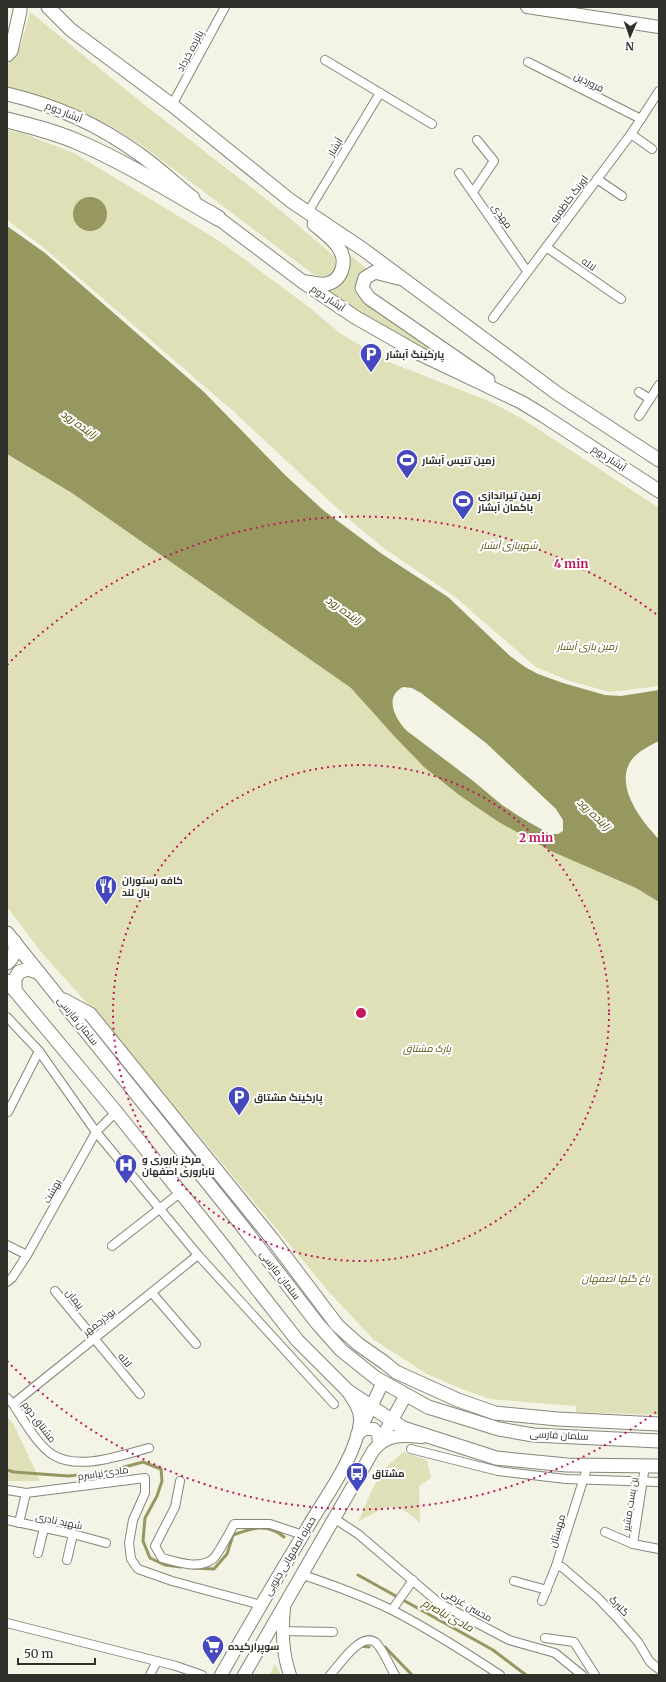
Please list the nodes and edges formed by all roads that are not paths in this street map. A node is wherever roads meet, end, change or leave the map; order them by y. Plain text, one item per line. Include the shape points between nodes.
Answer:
1 (20, 7) edge
2 (48, 7) edge
3 (225, 7) edge
4 (528, 7) edge
5 (659, 27) edge
6 (7, 55) edge
7 (325, 60) dead end
8 (528, 62) dead end
9 (659, 91) edge
10 (380, 93) junction
11 (7, 94) edge
12 (172, 105) junction
13 (641, 119) junction
14 (7, 120) edge
15 (432, 124) dead end
16 (631, 134) junction
17 (477, 140) dead end
18 (652, 149) dead end
19 (459, 173) dead end
20 (597, 179) junction
21 (473, 192) junction
22 (622, 196) dead end
23 (291, 201) junction
24 (308, 212) junction
25 (218, 218) junction
26 (546, 247) junction
27 (527, 271) junction
28 (405, 280) junction
29 (303, 282) junction
30 (621, 298) dead end
31 (493, 318) dead end
32 (659, 385) edge
33 (639, 392) dead end
34 (650, 399) junction
35 (521, 402) junction
36 (640, 416) dead end
37 (659, 460) edge
38 (659, 491) edge
39 (10, 937) edge
40 (7, 963) edge
41 (39, 973) junction
42 (11, 986) edge
43 (57, 996) junction
44 (7, 1017) edge
45 (39, 1051) junction
46 (8, 1112) dead end
47 (116, 1112) junction
48 (96, 1132) junction
49 (181, 1192) junction
50 (160, 1209) junction
51 (7, 1245) edge
52 (112, 1246) dead end
53 (27, 1254) junction
54 (198, 1255) junction
55 (7, 1282) edge
56 (55, 1291) dead end
57 (152, 1293) junction
58 (94, 1339) junction
59 (196, 1344) dead end
60 (383, 1382) junction
61 (348, 1391) junction
62 (140, 1394) dead end
63 (406, 1395) junction
64 (10, 1401) edge
65 (334, 1404) dead end
66 (371, 1407) junction
67 (391, 1421) junction
68 (588, 1421) junction
69 (659, 1424) edge
70 (357, 1436) junction
71 (588, 1437) junction
72 (433, 1438) junction
73 (659, 1441) edge
74 (379, 1443) junction
75 (149, 1448) dead end
76 (411, 1449) dead end
77 (588, 1465) junction
78 (645, 1466) junction
79 (659, 1466) edge
80 (584, 1479) junction
81 (180, 1481) dead end
82 (644, 1481) junction
83 (659, 1482) edge
84 (7, 1490) edge
85 (26, 1493) junction
86 (335, 1519) junction
87 (7, 1520) edge
88 (19, 1523) junction
89 (44, 1528) junction
90 (605, 1532) dead end
91 (73, 1534) junction
92 (303, 1535) junction
93 (106, 1543) dead end
94 (633, 1544) junction
95 (659, 1549) edge
96 (38, 1553) dead end
97 (67, 1560) dead end
98 (556, 1566) junction
99 (303, 1575) junction
100 (412, 1580) junction
101 (514, 1581) dead end
102 (547, 1590) junction
103 (542, 1601) dead end
104 (284, 1604) junction
105 (262, 1605) junction
106 (392, 1610) junction
107 (7, 1623) edge
108 (282, 1631) junction
109 (333, 1632) dead end
110 (545, 1638) dead end
111 (157, 1661) junction
112 (659, 1669) edge
113 (190, 1673) edge
114 (150, 1675) edge
115 (202, 1675) edge
116 (221, 1675) edge
117 (244, 1675) edge
118 (290, 1675) edge
119 (330, 1675) edge
120 (395, 1675) edge
121 (500, 1675) edge
122 (582, 1675) edge
123 (595, 1675) edge

1 - 6 main road via 11,51
2 - 12 main road via 71,30
3 - 12 street, پانزده خرداد
4 - 5 main road
7 - 10 street
8 - 13 street, فروردین
9 - 13 street, اورنگ کاظمیه
10 - 15 street
10 - 24 street, آبشار
11 - 25 main road, آبشار دوم via 69,113 107,132 140,154
12 - 23 main road
13 - 16 street, اورنگ کاظمیه
14 - 25 highway via 76,141 122,162
16 - 18 street
16 - 20 street, اورنگ کاظمیه
17 - 21 street via 494,161
19 - 21 street, مهدی
20 - 22 street
20 - 26 street, اورنگ کاظمیه
21 - 27 street, مهدی
23 - 24 main road
23 - 29 main road via 340,249 344,259 343,270 336,279 326,284
24 - 28 main road
25 - 29 main road, آبشار دوم
26 - 27 street, اورنگ کاظمیه
26 - 30 street, لاله
27 - 31 street, اورنگ کاظمیه
28 - 35 main road via 375,272 365,278 362,288 369,298
28 - 37 main road via 558,394
29 - 35 main road, آبشار دوم via 355,317 420,354
32 - 34 street
33 - 34 street
34 - 36 street
35 - 38 main road, آبشار دوم
39 - 40 main road via 16,949
39 - 41 main road, سلمان فارسی
41 - 42 main road via 28,969 19,972
41 - 43 main road, سلمان فارسی
42 - 47 main road
43 - 60 main road, سلمان فارسی via 317,1323 341,1350
43 - 68 main road via 90,1014 273,1240 338,1325 358,1344 396,1372 458,1400 495,1413
44 - 45 street
45 - 46 street
45 - 48 street
47 - 48 street, بهشت
47 - 49 main road
48 - 50 street
48 - 53 street, بهشت
49 - 50 street
49 - 61 main road via 297,1340
50 - 52 street
50 - 54 street
51 - 53 street
53 - 55 street, بهشت
54 - 57 street, بوذرجمهر
54 - 65 street
56 - 58 street, پیمان
57 - 58 street, بوذرجمهر
57 - 59 street
58 - 62 street, لاله
58 - 64 street, بوذرجمهر
60 - 63 main road, سلمان فارسی
60 - 66 main road, حمزه اصفهانی جنوبی
61 - 66 main road
61 - 70 main road, حمزه اصفهانی جنوبی via 359,1413
63 - 67 main road, حمزه اصفهانی جنوبی
63 - 71 main road, سلمان فارسی via 428,1407 499,1429 533,1435
64 - 75 street, مشتاق دوم via 40,1443 52,1454 66,1460 102,1460
66 - 67 main road
66 - 70 main road, حمزه اصفهانی جنوبی
67 - 72 main road via 402,1428
67 - 74 main road, حمزه اصفهانی جنوبی
68 - 69 main road
68 - 71 main road
70 - 74 main road via 364,1429 374,1429 378,1434
70 - 92 main road, حمزه اصفهانی جنوبی via 348,1458
71 - 73 main road, سلمان فارسی
72 - 74 main road via 397,1437 387,1438
72 - 77 main road via 496,1458
74 - 86 main road, حمزه اصفهانی جنوبی
76 - 80 street via 498,1471
77 - 78 main road
77 - 80 street, مهستان
78 - 79 main road
78 - 82 street, بن بست مشیر
80 - 82 street
80 - 98 street, مهستان
81 - 92 street via 175,1507 156,1546 162,1558 199,1565 214,1558 234,1524 270,1524
82 - 83 street
82 - 94 street, بن بست مشیر
84 - 85 street, مادی نیاسرم
85 - 88 street
85 - 105 street, مادی نیاسرم via 145,1478 145,1493 132,1520 129,1544 131,1559 138,1569 172,1581
86 - 99 main road, حمزه اصفهانی جنوبی
86 - 100 street, محسن غرضی via 358,1534
87 - 88 street, شهید نادری
88 - 89 street, شهید نادری
89 - 91 street, شهید نادری
89 - 96 street
90 - 94 street
91 - 93 street, شهید نادری
91 - 97 street
92 - 105 main road, حمزه اصفهانی جنوبی
94 - 95 street
98 - 102 street, مهستان
98 - 112 street, گلبرگ via 562,1567 598,1598 638,1642 650,1662
99 - 104 main road, حمزه اصفهانی جنوبی
99 - 106 street via 352,1592
100 - 106 street
100 - 122 street, محسن غرضی via 439,1603 509,1640 555,1653
101 - 102 street
102 - 103 street, مهستان
104 - 108 main road
104 - 117 main road, حمزه اصفهانی جنوبی
105 - 116 main road, حمزه اصفهانی جنوبی
106 - 121 street
107 - 111 street
108 - 109 street
108 - 118 main road
110 - 123 street via 574,1642
111 - 113 street
111 - 114 street
113 - 115 street
119 - 120 street via 353,1648 369,1640 380,1648

